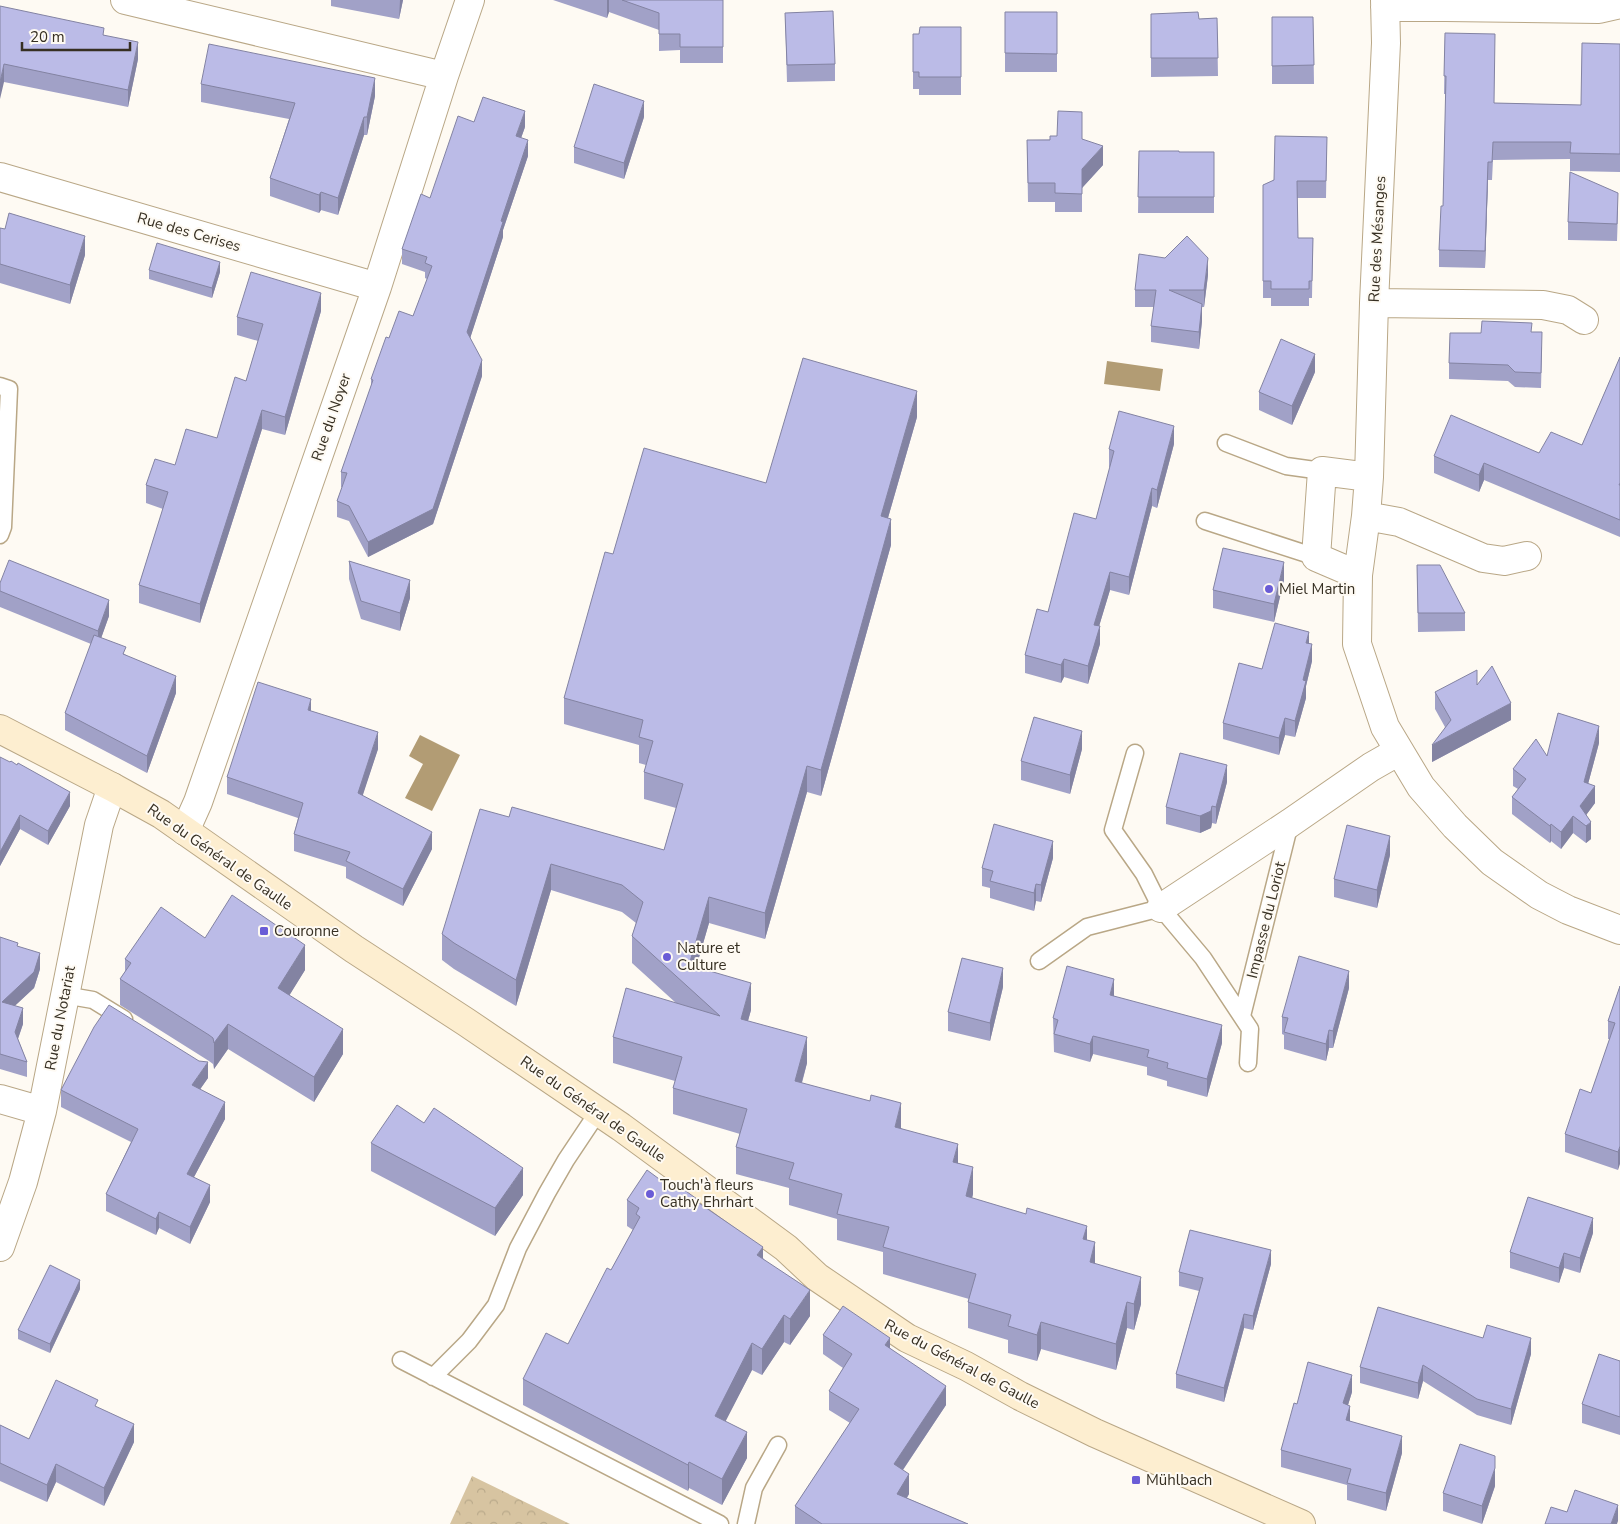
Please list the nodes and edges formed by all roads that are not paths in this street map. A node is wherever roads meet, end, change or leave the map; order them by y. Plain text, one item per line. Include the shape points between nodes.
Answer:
1 (125, 0) edge
2 (470, 0) edge
3 (1385, 4) edge
4 (1620, 4) edge
5 (444, 76) junction
6 (0, 177) edge
7 (377, 287) junction
8 (1374, 303) junction
9 (1584, 320) dead end
10 (0, 386) edge
11 (1226, 443) dead end
12 (1322, 471) junction
13 (1369, 478) junction
14 (1366, 516) junction
15 (1205, 521) dead end
16 (0, 535) edge
17 (1527, 556) dead end
18 (1316, 557) junction
19 (1358, 575) junction
20 (0, 730) edge
21 (1399, 751) junction
22 (1135, 753) dead end
23 (112, 787) junction
24 (1290, 823) junction
25 (185, 832) junction
26 (1161, 908) junction
27 (1620, 930) edge
28 (1039, 961) dead end
29 (64, 995) junction
30 (1242, 1016) junction
31 (141, 1030) edge
32 (1248, 1063) dead end
33 (0, 1099) edge
34 (42, 1111) junction
35 (598, 1112) junction
36 (0, 1247) edge
37 (401, 1360) dead end
38 (433, 1377) junction
39 (778, 1445) dead end
40 (720, 1524) edge
41 (746, 1524) edge
42 (1301, 1524) edge

1 - 5 street
2 - 5 street, Rue du Noyer
3 - 4 street via 1599,9
3 - 8 street, Rue des Mésanges
5 - 7 street, Rue du Noyer
6 - 7 street, Rue des Cerises
7 - 25 street, Rue du Noyer
8 - 9 street via 1543,305 1568,310
8 - 13 street, Rue des Mésanges
10 - 16 lane via 9,389 3,527
11 - 12 lane via 1286,466
12 - 13 street
12 - 18 street
13 - 14 street, Rue des Mésanges
14 - 17 street via 1399,522 1484,558 1504,561
14 - 19 street, Rue des Mésanges
15 - 18 lane
18 - 19 street
19 - 21 street, Rue des Mésanges via 1357,644 1385,727
20 - 23 street, Rue du Général de Gaulle
21 - 24 street, Impasse du Loriot
21 - 27 street, Rue des Mésanges via 1420,787 1492,862 1539,895
22 - 26 lane via 1113,830 1144,874
23 - 25 street, Rue du Général de Gaulle via 161,814
23 - 29 street, Rue du Notariat via 99,825
24 - 26 street, Impasse du Loriot
24 - 30 lane, Impasse du Loriot
25 - 35 street, Rue du Général de Gaulle via 354,950
26 - 28 lane, Impasse du Loriot via 1088,928
26 - 30 lane via 1203,958
29 - 31 lane via 93,1000
29 - 34 street, Rue du Notariat
30 - 32 lane via 1250,1028
33 - 34 street
34 - 36 street, Rue du Notariat via 23,1182
35 - 38 lane via 547,1193 518,1248 496,1305 469,1341
35 - 42 street, Rue du Général de Gaulle via 786,1248 817,1278 907,1338 1095,1433
37 - 38 lane
38 - 40 lane
39 - 41 lane via 754,1488

